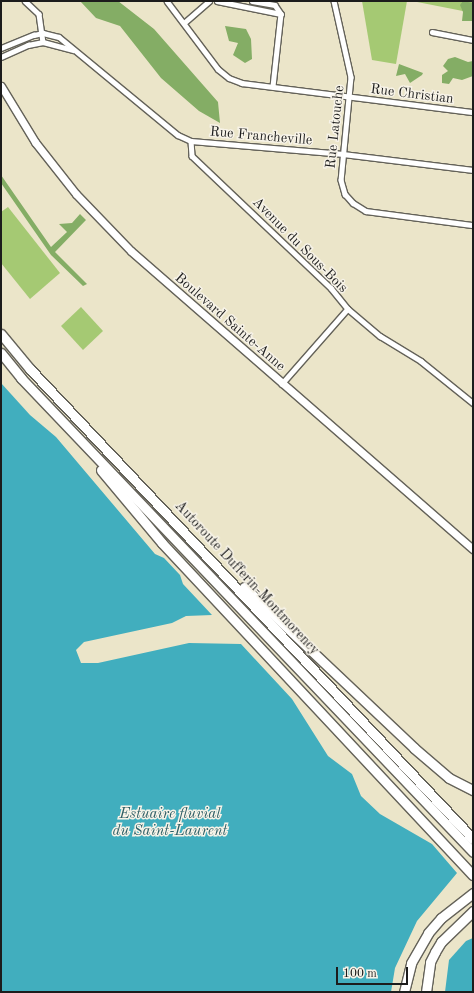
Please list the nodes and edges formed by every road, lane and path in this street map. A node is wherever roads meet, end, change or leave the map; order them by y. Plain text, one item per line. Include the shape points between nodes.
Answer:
1 (25, 1) edge
2 (167, 1) edge
3 (210, 1) edge
4 (218, 1) edge
5 (252, 1) edge
6 (334, 1) edge
7 (282, 14) junction
8 (184, 23) junction
9 (432, 32) dead end
10 (43, 33) junction
11 (473, 40) edge
12 (43, 42) junction
13 (1, 48) edge
14 (76, 52) junction
15 (1, 57) edge
16 (1, 86) edge
17 (273, 87) junction
18 (349, 97) junction
19 (473, 112) edge
20 (191, 140) junction
21 (343, 154) junction
22 (473, 170) edge
23 (473, 225) edge
24 (348, 309) junction
25 (1, 334) edge
26 (1, 353) edge
27 (282, 384) junction
28 (473, 403) edge
29 (46, 404) junction
30 (176, 523) junction
31 (473, 549) edge
32 (473, 790) edge
33 (473, 839) edge
34 (473, 852) edge
35 (473, 876) edge
36 (472, 894) edge
37 (473, 911) edge
38 (404, 992) edge
39 (426, 992) edge

1 - 10 street via 39,14
2 - 8 street, Rue Christian
3 - 8 street
4 - 7 street
5 - 7 street via 275,5
6 - 18 street, Rue Latouche via 351,77
7 - 17 street
8 - 17 street, Rue Christian via 218,69 228,78 242,83
9 - 11 street
10 - 12 street
10 - 13 street
10 - 14 street, Rue Francheville via 59,37
12 - 14 street, Rue Francheville
12 - 15 street via 28,45
14 - 20 street, Rue Francheville via 173,131
16 - 27 main road, Boulevard Sainte-Anne via 35,142 76,194 136,256
17 - 18 street, Rue Christian
18 - 19 street, Rue Christian
18 - 21 street, Rue Latouche
20 - 21 street, Rue Francheville
20 - 24 street, Avenue du Sous-Bois via 192,156 331,288
21 - 22 street, Rue Francheville
21 - 23 street, Rue Latouche via 341,180 345,194 366,211
24 - 27 street, Avenue du Sous-Bois
24 - 28 street via 380,336 421,360
25 - 30 highway, Autoroute Dufferin-Montmorency
26 - 29 highway, Autoroute Dufferin-Montmorency
27 - 31 main road, Boulevard Sainte-Anne
29 - 34 highway, Autoroute Dufferin-Montmorency
29 - 35 highway via 162,543
30 - 32 highway via 414,748 449,778
30 - 33 highway, Autoroute Dufferin-Montmorency
36 - 38 highway via 441,918 428,933 411,963
37 - 39 highway via 441,942 435,952 430,962

